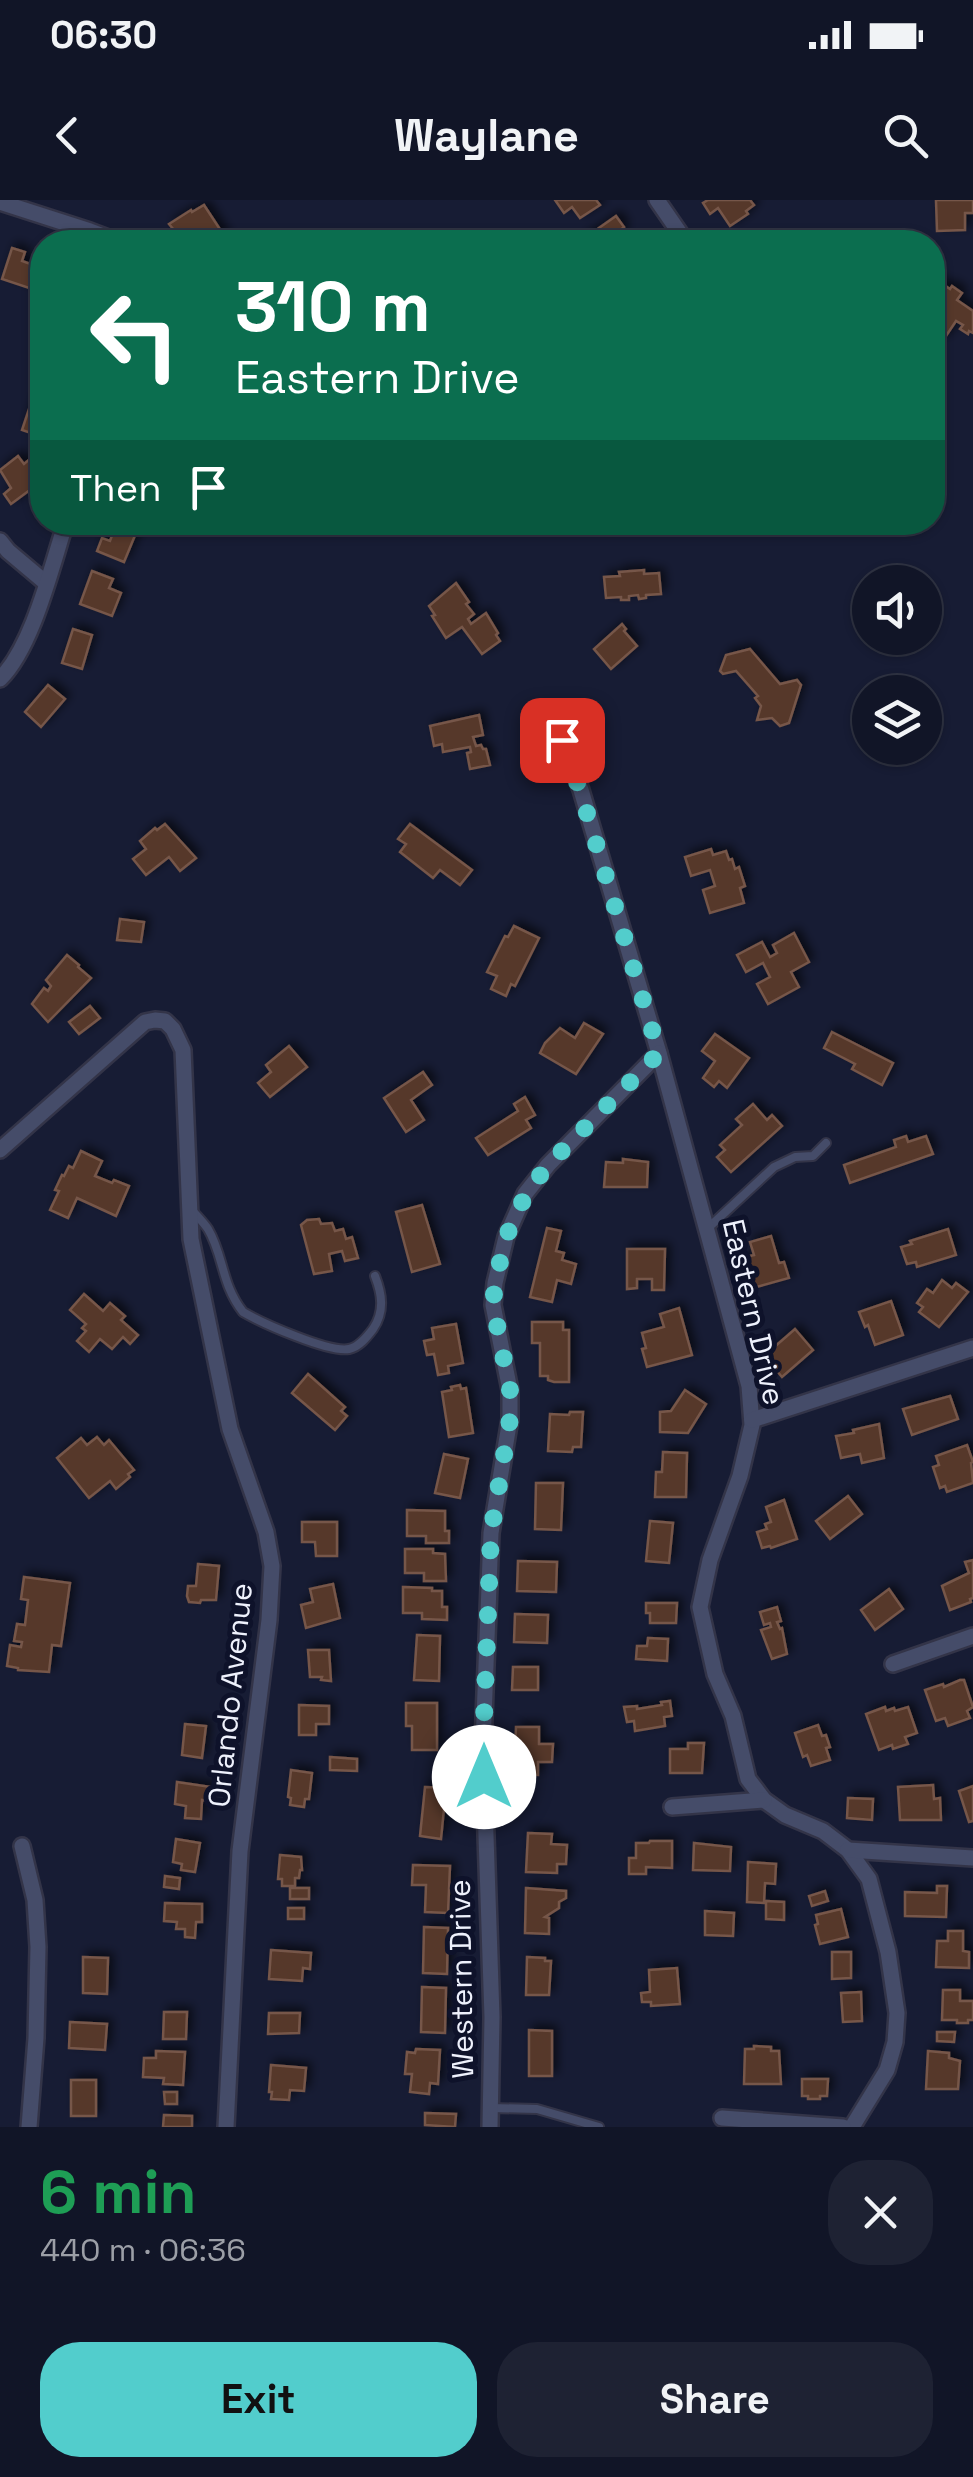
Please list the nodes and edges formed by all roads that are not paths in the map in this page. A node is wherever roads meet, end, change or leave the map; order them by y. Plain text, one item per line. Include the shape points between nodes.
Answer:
1 (656, 200) edge
2 (0, 202) edge
3 (90, 230) edge
4 (677, 230) edge
5 (62, 535) edge
6 (0, 541) edge
7 (46, 582) junction
8 (0, 679) edge
9 (562, 740) dead end
10 (659, 1053) junction
11 (826, 1144) dead end
12 (0, 1150) edge
13 (189, 1207) junction
14 (707, 1229) junction
15 (374, 1276) dead end
16 (973, 1348) edge
17 (752, 1420) junction
18 (973, 1636) edge
19 (893, 1664) dead end
20 (764, 1800) junction
21 (672, 1807) dead end
22 (22, 1846) dead end
23 (848, 1850) junction
24 (973, 1858) edge
25 (490, 2108) junction
26 (722, 2118) dead end
27 (30, 2127) edge
28 (226, 2127) edge
29 (490, 2127) edge
30 (599, 2127) edge
31 (843, 2127) edge
32 (852, 2127) edge

1 - 4 street
2 - 3 street
5 - 7 street
6 - 7 street
7 - 8 street via 14,665
9 - 10 street, Eastern Drive
10 - 14 street, Eastern Drive
10 - 25 street, Western Drive via 526,1194 495,1283 510,1419 491,1533 484,1726
11 - 14 lane via 814,1156 774,1167
12 - 13 street, Orlando Avenue via 145,1022 165,1020 184,1050
13 - 15 lane via 208,1230 243,1312 330,1348 355,1347 374,1327 382,1304
13 - 28 street, Orlando Avenue via 230,1429 272,1566 240,1851
14 - 17 street, Eastern Drive
16 - 17 street
17 - 20 street, Eastern Drive via 700,1607 748,1780
18 - 19 street
20 - 21 street
20 - 23 street
22 - 27 street via 38,1947
23 - 24 street
23 - 32 street via 868,1879 897,2013 888,2070
25 - 29 street, Western Drive
25 - 30 lane via 536,2109
26 - 31 street

